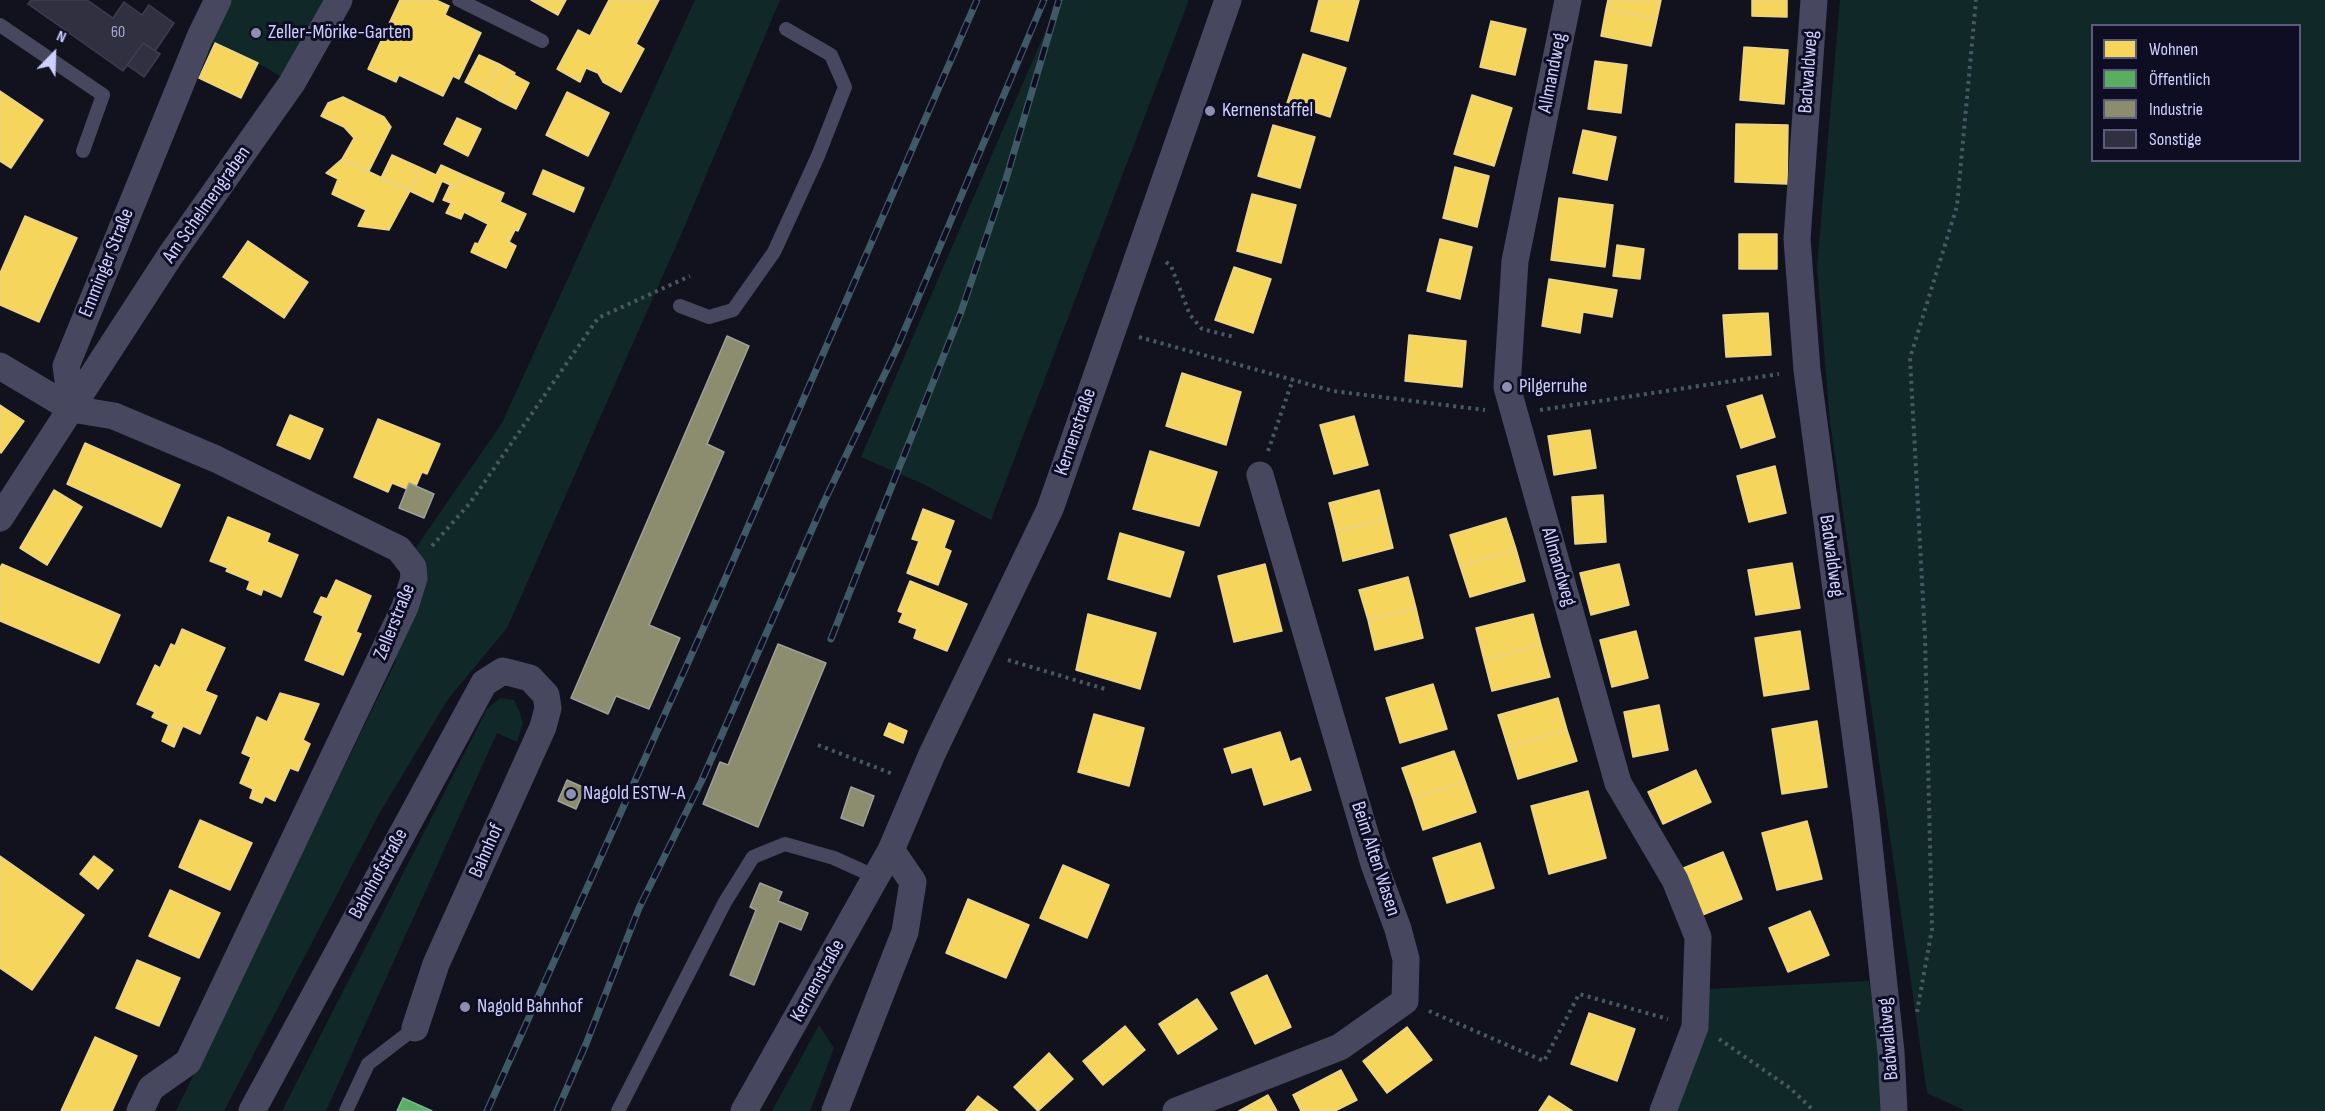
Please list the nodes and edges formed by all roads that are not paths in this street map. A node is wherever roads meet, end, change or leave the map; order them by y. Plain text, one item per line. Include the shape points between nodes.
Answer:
1 (218, 0) edge
2 (339, 0) edge
3 (459, 0) edge
4 (1228, 0) edge
5 (1568, 0) edge
6 (1814, 0) edge
7 (0, 25) edge
8 (786, 29) dead end
9 (542, 41) dead end
10 (83, 151) dead end
11 (680, 306) dead end
12 (0, 366) edge
13 (72, 409) junction
14 (1260, 474) road end
15 (0, 518) edge
16 (530, 678) joint
17 (891, 850) junction
18 (876, 877) junction
19 (415, 1028) joint
20 (140, 1111) edge
21 (252, 1111) edge
22 (346, 1111) edge
23 (618, 1111) edge
24 (744, 1111) edge
25 (835, 1111) edge
26 (1176, 1111) edge
27 (1663, 1111) edge
28 (1894, 1111) edge

1 - 13 street, Emminger Straße via 66,366
2 - 13 street, Am Schelmengraben via 292,83 170,256
3 - 9 lane
4 - 17 street, Kernenstraße via 1050,509 932,754
5 - 27 street, Allmandweg via 1515,261 1507,387 1618,783 1676,880 1698,937 1695,1027
6 - 28 street, Badwaldweg via 1797,238 1807,370 1866,816
7 - 10 lane via 103,95
8 - 11 lane via 831,55 845,87 774,252 732,310 709,317
12 - 13 street, Zellerstraße
13 - 15 street
13 - 20 street, Zellerstraße via 114,416 216,459 399,549 413,567 414,578 405,607 188,1062 151,1088
14 - 26 street, Beim Alten Wasen via 1374,864 1404,950 1405,1001 1340,1047
16 - 19 street, Bahnhof via 546,695 548,708 543,727 436,964
16 - 21 street, Bahnhofstraße via 502,671 484,683
17 - 18 street, Kernenstraße
17 - 25 street via 913,882 906,932
18 - 23 lane via 834,858 785,844 753,857 725,902
18 - 24 street, Kernenstraße
19 - 22 lane via 368,1064

